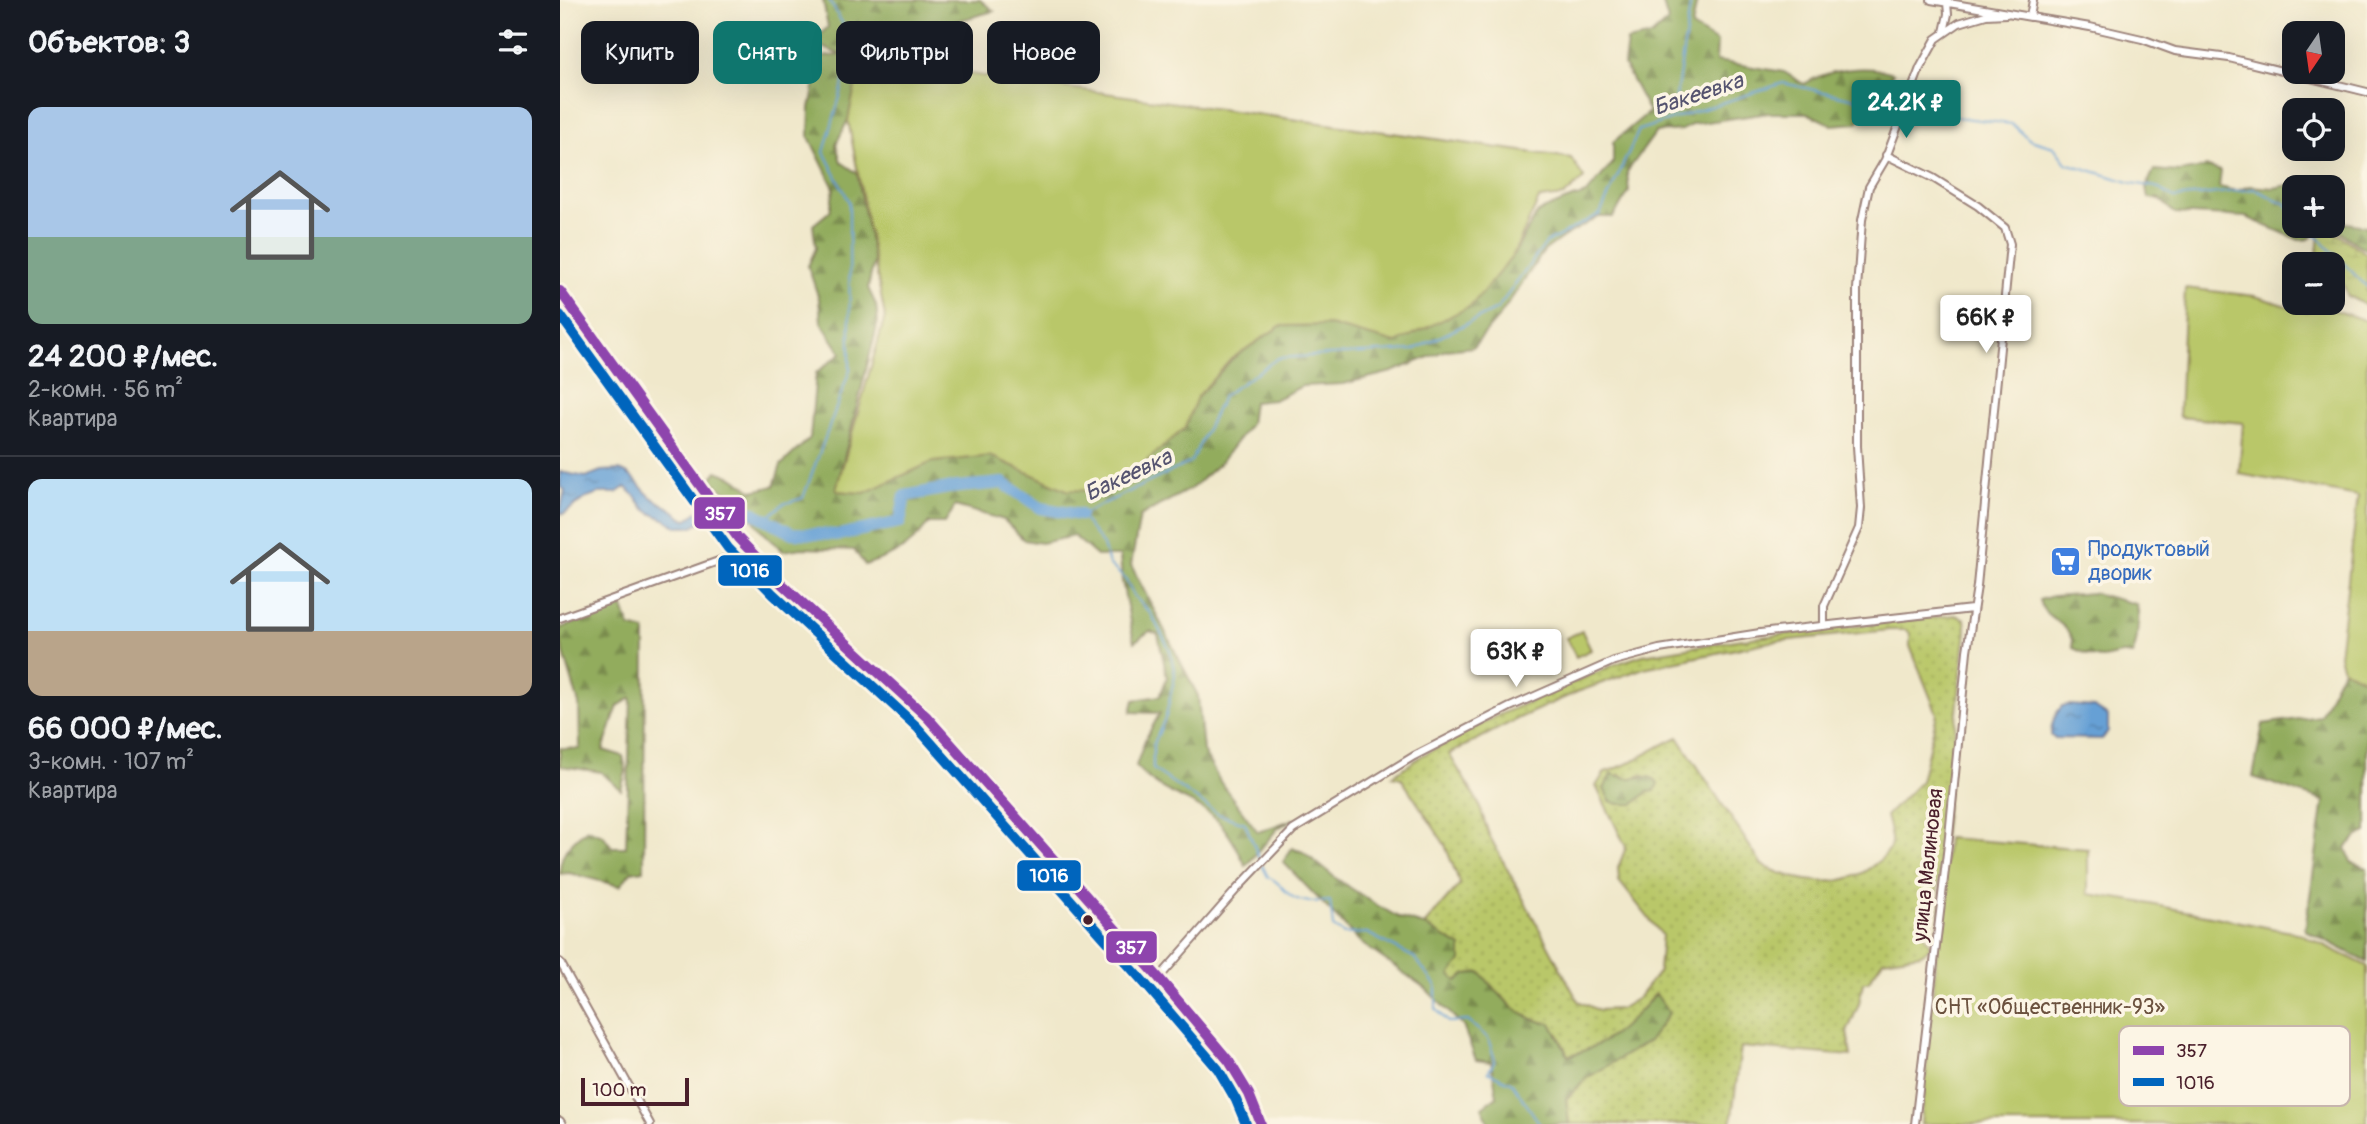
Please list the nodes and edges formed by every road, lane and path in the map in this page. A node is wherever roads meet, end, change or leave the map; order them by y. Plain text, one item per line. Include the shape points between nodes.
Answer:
1 (1931, 0) edge
2 (2033, 0) edge
3 (1947, 3) junction
4 (2006, 13) junction
5 (2030, 17) junction
6 (1944, 33) junction
7 (2367, 92) edge
8 (1886, 155) junction
9 (560, 291) edge
10 (749, 550) junction
11 (1972, 609) junction
12 (560, 618) edge
13 (1824, 626) junction
14 (560, 962) edge
15 (1159, 978) junction
16 (650, 1124) edge
17 (1261, 1124) edge
18 (1915, 1124) edge

1 - 3 street
2 - 5 street
3 - 4 street
3 - 6 street
4 - 5 street
4 - 6 street via 1972,19
5 - 7 street
6 - 8 street via 1920,68
8 - 11 street, улица Малиновая via 1978,206 2005,228 2010,244 1978,586
8 - 13 street via 1869,187 1862,220 1857,302 1859,528 1824,606
9 - 10 main road
10 - 12 street
10 - 15 main road via 927,717
11 - 13 street
11 - 18 street, улица Малиновая
13 - 15 street via 1695,643 1614,661 1414,756 1293,830
14 - 16 street
15 - 17 main road via 1229,1061

